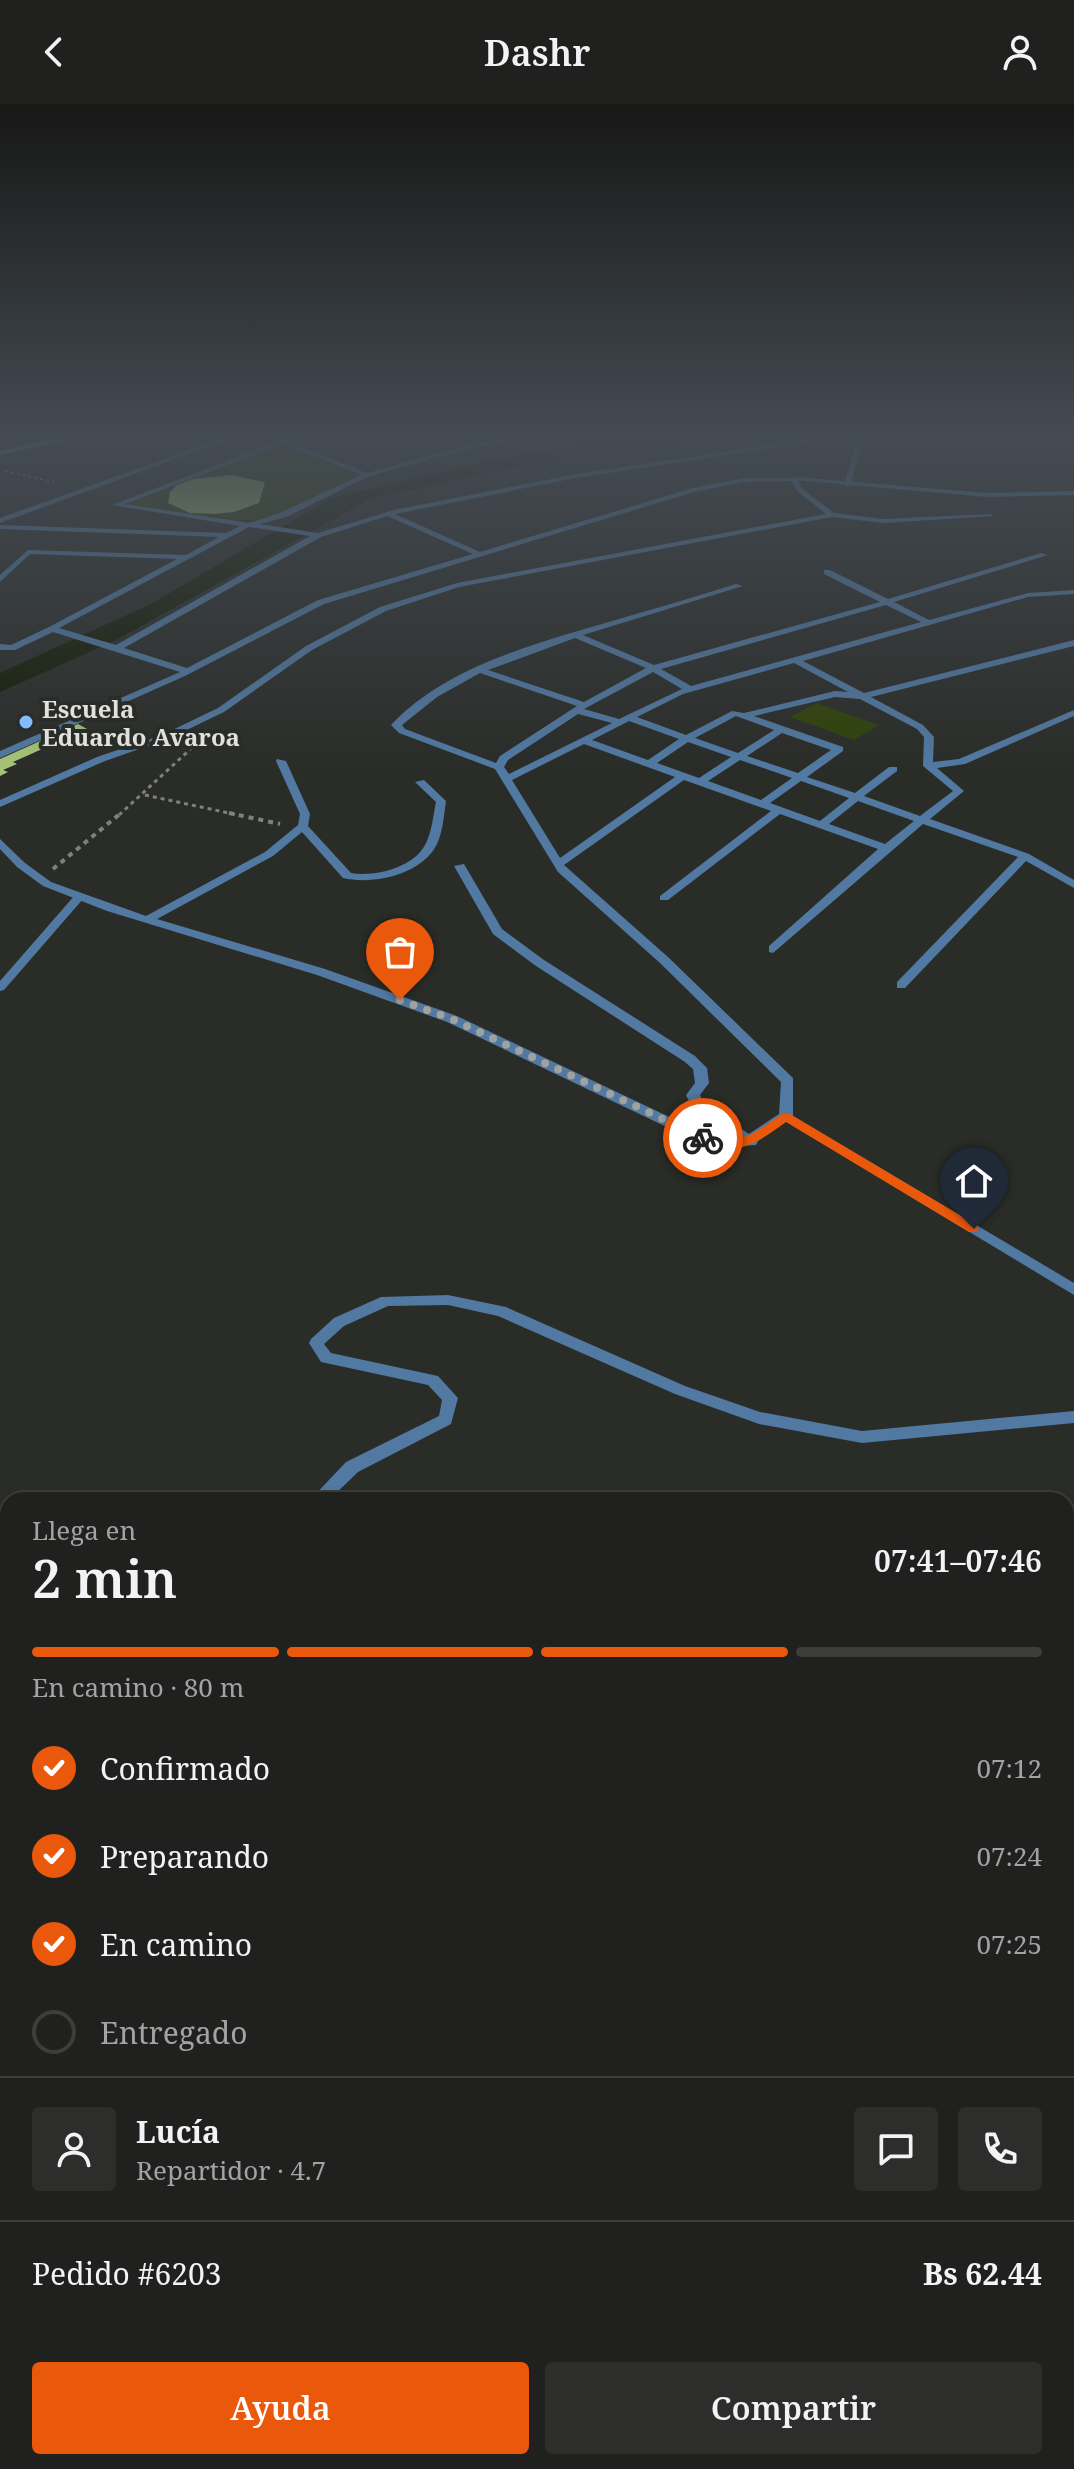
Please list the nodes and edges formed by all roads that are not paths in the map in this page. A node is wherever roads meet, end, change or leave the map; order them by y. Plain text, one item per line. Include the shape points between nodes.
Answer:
1 (206, 547) edge
2 (291, 547) edge
3 (464, 547) edge
4 (496, 547) edge
5 (659, 547) edge
6 (477, 553) junction
7 (1044, 555) dead end
8 (189, 557) junction
9 (827, 572) dead end
10 (0, 580) edge
11 (739, 586) dead end
12 (1074, 592) edge
13 (887, 602) junction
14 (927, 622) junction
15 (52, 629) junction
16 (575, 635) junction
17 (1074, 643) edge
18 (0, 647) edge
19 (113, 647) junction
20 (795, 660) junction
21 (653, 668) junction
22 (187, 671) junction
23 (482, 671) junction
24 (689, 689) junction
25 (864, 696) junction
26 (580, 708) junction
27 (1074, 713) edge
28 (744, 716) junction
29 (625, 720) junction
30 (783, 728) junction
31 (687, 738) junction
32 (584, 741) junction
33 (0, 755) edge
34 (741, 756) junction
35 (281, 761) dead end
36 (649, 764) junction
37 (928, 766) junction
38 (499, 767) junction
39 (893, 769) dead end
40 (683, 776) junction
41 (800, 777) junction
42 (507, 779) junction
43 (420, 782) dead end
44 (700, 782) junction
45 (857, 796) junction
46 (0, 804) edge
47 (762, 804) junction
48 (779, 810) junction
49 (926, 820) junction
50 (821, 825) junction
51 (303, 826) junction
52 (0, 842) edge
53 (886, 848) junction
54 (1025, 856) junction
55 (557, 864) junction
56 (460, 866) dead end
57 (1074, 885) edge
58 (79, 897) junction
59 (664, 898) dead end
60 (147, 920) junction
61 (773, 949) dead end
62 (901, 985) dead end
63 (0, 988) edge
64 (786, 1116) junction
65 (751, 1142) junction
66 (1074, 1290) edge
67 (1074, 1417) edge
68 (326, 1492) edge

1 - 8 street
2 - 19 street
3 - 6 street
4 - 6 street
5 - 46 street via 457,585 383,609 309,648 221,710
6 - 22 street via 321,602
7 - 13 street
8 - 10 street via 28,552
8 - 15 street
9 - 13 street
11 - 16 street
12 - 14 street via 1028,595
13 - 14 street
13 - 21 street
14 - 20 street
15 - 18 street via 12,648
15 - 19 street
16 - 21 street
16 - 23 street
17 - 25 street
19 - 22 street
20 - 24 street
20 - 25 street
21 - 24 street
21 - 26 street
22 - 33 street
23 - 26 street
23 - 38 street via 407,713 396,725
24 - 29 street
25 - 28 street via 835,694
25 - 37 street via 920,727 929,737
26 - 29 street
26 - 38 street via 504,758
27 - 37 street via 961,762
28 - 30 street
28 - 31 street via 735,713
29 - 31 street
29 - 32 street
30 - 34 street
30 - 41 street via 839,749
31 - 34 street
31 - 36 street
32 - 36 street
32 - 42 street
34 - 41 street
34 - 44 street
35 - 51 street via 305,814
36 - 40 street
37 - 49 street via 959,791
38 - 42 street
39 - 45 street
40 - 44 street
40 - 55 street
41 - 45 street
41 - 47 street
42 - 55 street
43 - 51 street via 441,801 431,846 422,858 358,879 347,876
44 - 47 street
45 - 49 street
45 - 50 street
47 - 48 street
48 - 50 street
48 - 59 street
49 - 53 street
49 - 54 street
50 - 53 street
51 - 60 street via 258,860
52 - 58 street via 40,879
53 - 61 street
54 - 57 street
54 - 62 street
55 - 64 street via 788,1081
56 - 65 street via 497,931 690,1059 700,1068 702,1083 693,1095 698,1107
58 - 60 street
58 - 63 lane
60 - 65 street via 321,972 452,1019 699,1137 730,1145
64 - 65 street
64 - 66 lane
67 - 68 lane via 862,1437 759,1418 680,1390 501,1311 448,1300 386,1301 339,1322 316,1343 326,1358 433,1380 450,1398 446,1420 352,1467

